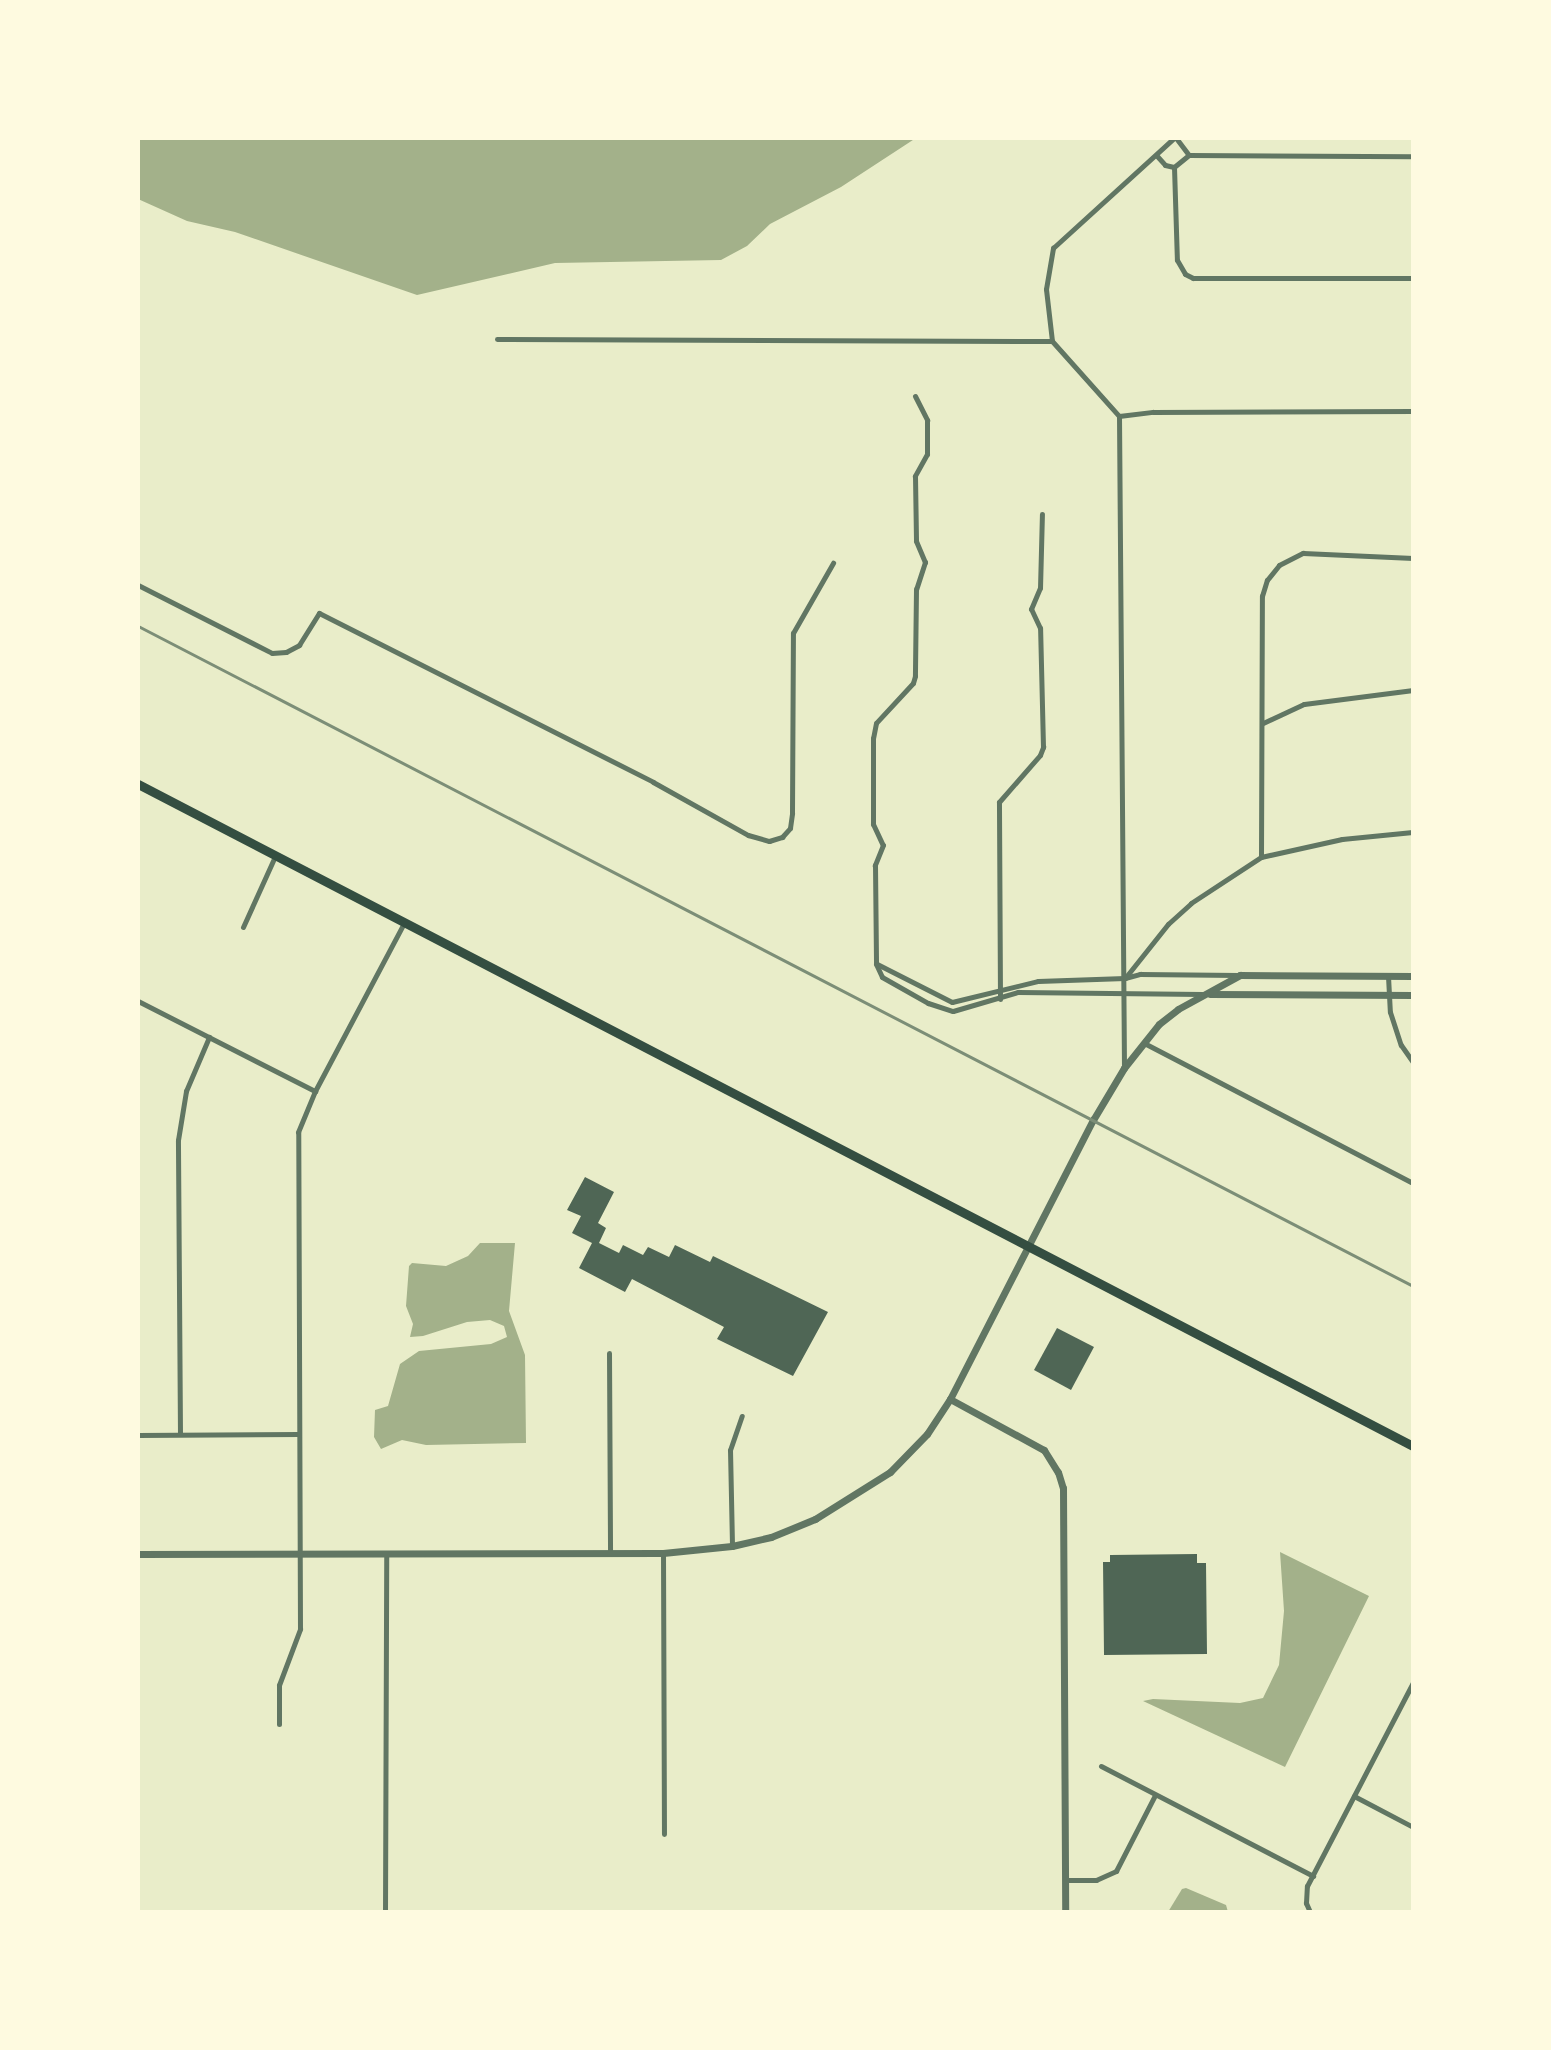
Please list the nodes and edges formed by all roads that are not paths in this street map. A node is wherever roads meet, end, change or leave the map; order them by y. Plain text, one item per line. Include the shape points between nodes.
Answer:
1 (1175, 138) edge
2 (1189, 155) junction
3 (1157, 156) junction
4 (1413, 156) edge
5 (1174, 167) junction
6 (1413, 278) edge
7 (497, 339) dead end
8 (1052, 341) junction
9 (915, 396) dead end
10 (1413, 411) edge
11 (1119, 416) junction
12 (1042, 514) dead end
13 (1413, 558) edge
14 (833, 563) dead end
15 (138, 585) edge
16 (1413, 690) edge
17 (1262, 723) junction
18 (138, 784) edge
19 (1413, 832) edge
20 (275, 856) junction
21 (1261, 857) junction
22 (404, 922) junction
23 (243, 927) dead end
24 (876, 964) junction
25 (1240, 975) junction
26 (1388, 975) junction
27 (1413, 976) edge
28 (1125, 978) junction
29 (999, 989) junction
30 (1125, 992) junction
31 (1207, 994) junction
32 (1389, 995) junction
33 (1413, 995) edge
34 (1000, 999) junction
35 (138, 1001) edge
36 (209, 1037) junction
37 (1143, 1042) junction
38 (1413, 1062) edge
39 (1124, 1068) junction
40 (315, 1091) junction
41 (1413, 1183) edge
42 (1030, 1246) junction
43 (609, 1353) dead end
44 (950, 1399) junction
45 (742, 1416) dead end
46 (180, 1434) junction
47 (299, 1434) junction
48 (138, 1435) edge
49 (1413, 1446) edge
50 (732, 1546) junction
51 (298, 1553) junction
52 (663, 1553) junction
53 (138, 1554) edge
54 (386, 1554) junction
55 (610, 1554) junction
56 (1412, 1685) edge
57 (279, 1724) dead end
58 (1101, 1766) dead end
59 (1155, 1795) junction
60 (1354, 1796) junction
61 (1413, 1827) edge
62 (664, 1834) dead end
63 (1313, 1876) junction
64 (1065, 1880) junction
65 (385, 1912) edge
66 (1065, 1912) edge
67 (1310, 1912) edge

1 - 2 street
1 - 3 street
2 - 4 street
2 - 5 street
3 - 5 street
3 - 8 street via 1053,248 1046,289
5 - 6 street via 1177,260 1193,278
7 - 8 street
8 - 11 street
9 - 24 street via 927,420 927,454 915,476 916,541 925,562 916,589 913,683 874,729 873,824 883,845 875,865
10 - 11 street
11 - 28 street
12 - 29 street via 1040,588 1031,609 1040,628 1043,747 999,802
13 - 17 street via 1319,553 1292,557 1271,573 1262,596
14 - 15 street via 793,633 792,813 790,828 769,841 748,835 319,613 299,645 272,653
16 - 17 street via 1304,704
17 - 21 street
18 - 20 main road
19 - 21 street via 1342,839
20 - 22 main road
20 - 23 street
21 - 28 street via 1191,903
22 - 40 street
22 - 42 main road
24 - 29 street via 952,1002
24 - 34 street via 882,977 953,1011
25 - 26 street
25 - 28 street
25 - 31 street
26 - 27 street
26 - 32 street
28 - 29 street via 1038,981
28 - 30 street
29 - 34 street
30 - 31 street
30 - 34 street via 1018,992
30 - 39 street
31 - 32 street
31 - 37 street via 1178,1009
32 - 33 street
32 - 38 street via 1397,1037
35 - 36 street
36 - 40 street
36 - 46 street via 186,1091 178,1140
37 - 39 street
37 - 41 street
39 - 42 street
40 - 47 street via 296,1147
42 - 44 street
42 - 49 main road
43 - 55 street
44 - 50 street via 914,1449 874,1484 815,1519
44 - 64 street via 1044,1450 1063,1488
45 - 50 street via 730,1450
46 - 47 street
46 - 48 street
47 - 51 street
50 - 52 street
51 - 53 street
51 - 54 street
51 - 57 street via 300,1636 279,1685
52 - 55 street
52 - 62 street
54 - 55 street
54 - 65 street
56 - 60 street
58 - 59 street
59 - 63 street
59 - 64 street via 1116,1871 1096,1880
60 - 61 street
60 - 63 street
63 - 67 street via 1306,1895
64 - 66 street

